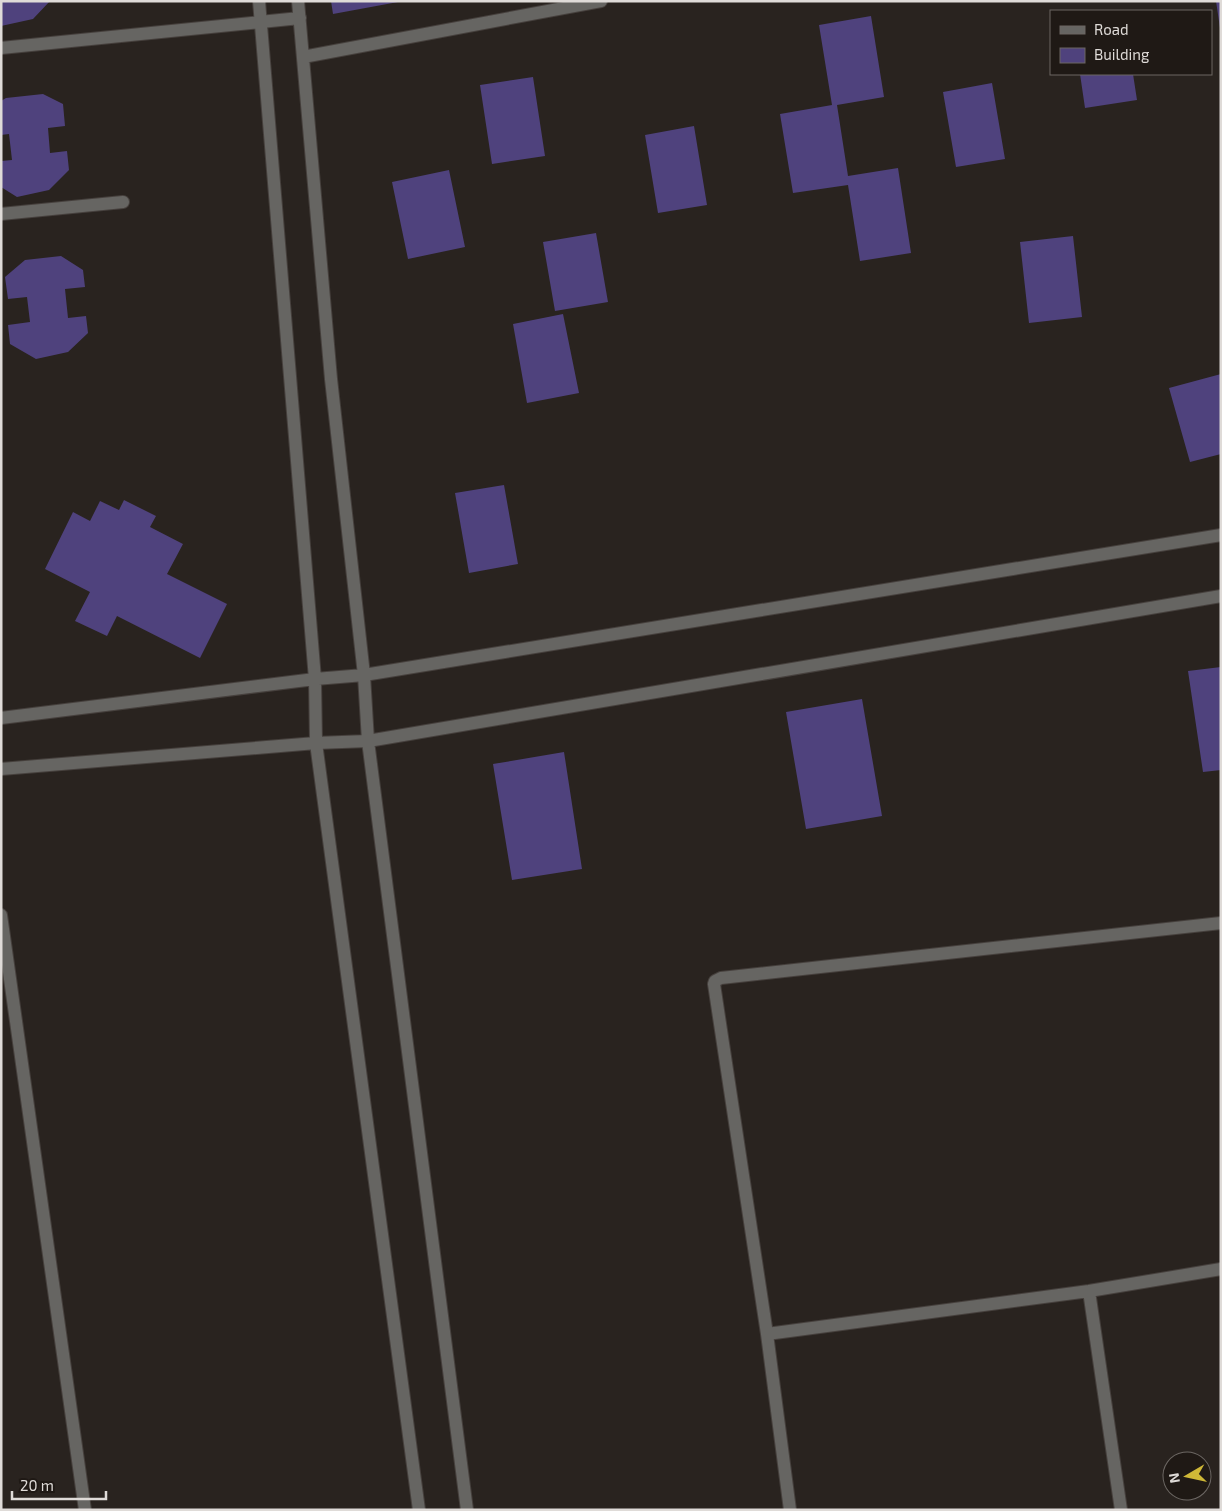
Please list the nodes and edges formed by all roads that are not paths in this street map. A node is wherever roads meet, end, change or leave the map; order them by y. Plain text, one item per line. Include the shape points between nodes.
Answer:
1 (259, 1) edge
2 (298, 1) edge
3 (601, 1) edge
4 (300, 18) junction
5 (261, 23) junction
6 (1, 48) edge
7 (303, 57) junction
8 (123, 202) dead end
9 (1, 214) edge
10 (1221, 536) edge
11 (1221, 596) edge
12 (364, 674) junction
13 (315, 678) junction
14 (1, 718) edge
15 (368, 741) junction
16 (316, 743) junction
17 (1, 769) edge
18 (1, 915) edge
19 (1221, 923) edge
20 (1221, 1269) edge
21 (1089, 1290) junction
22 (767, 1334) junction
23 (85, 1510) edge
24 (419, 1510) edge
25 (468, 1510) edge
26 (790, 1510) edge
27 (1121, 1510) edge

1 - 5 street
2 - 4 street
3 - 7 street
4 - 5 street
4 - 7 street
5 - 6 street
5 - 13 street
7 - 12 street via 331,379
8 - 9 street
10 - 12 street
11 - 15 street
12 - 13 street
12 - 15 street
13 - 14 street
13 - 16 street
15 - 16 street
15 - 25 street
16 - 17 street
16 - 24 street
18 - 23 street
19 - 22 street via 717,979 714,984
20 - 21 street
21 - 22 street
21 - 27 street
22 - 26 street

